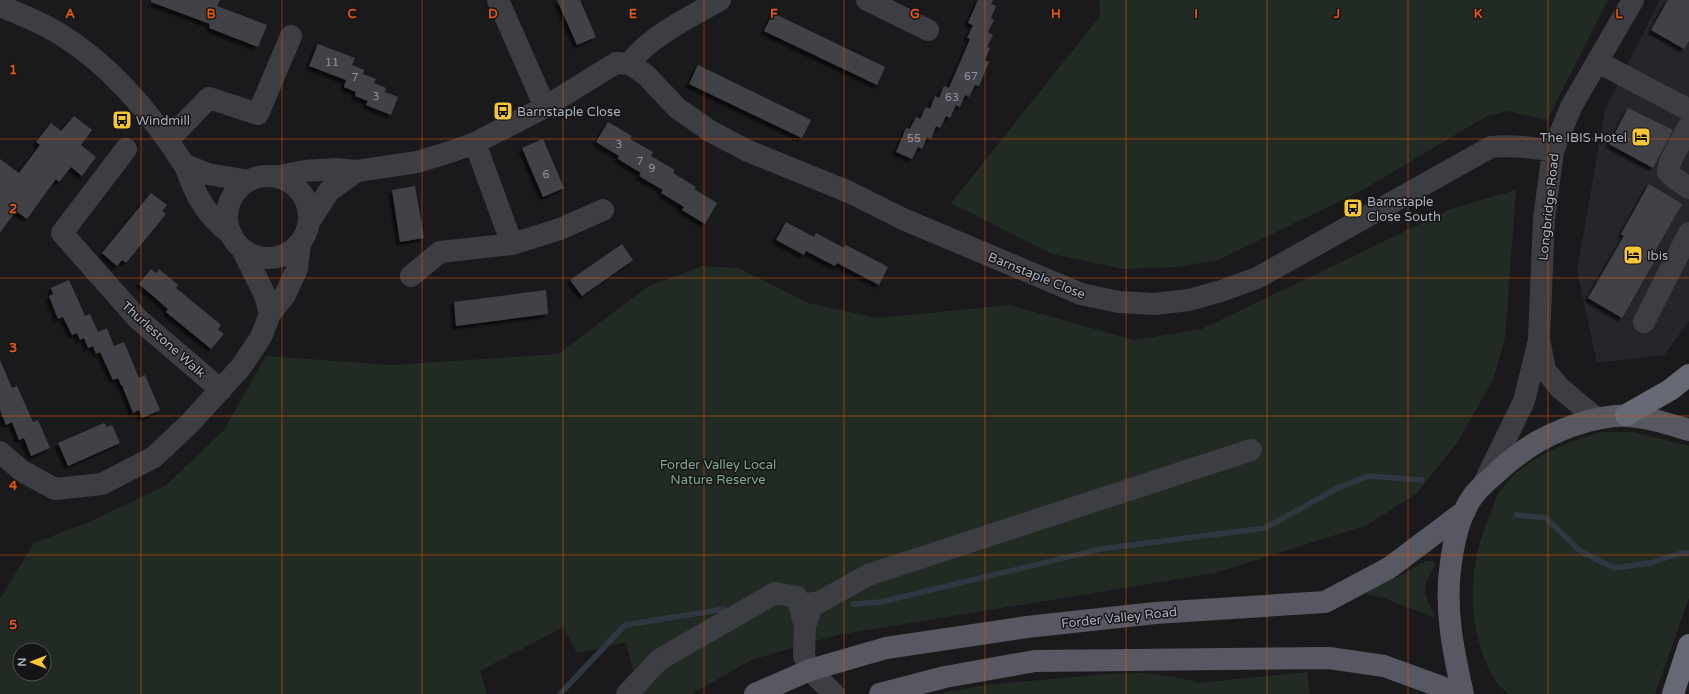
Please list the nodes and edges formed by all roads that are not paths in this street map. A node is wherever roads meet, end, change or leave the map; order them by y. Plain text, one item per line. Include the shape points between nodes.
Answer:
1 (498, 0) edge
2 (720, 0) edge
3 (866, 0) edge
4 (1633, 0) edge
5 (0, 6) edge
6 (928, 30) dead end
7 (291, 36) dead end
8 (1598, 62) junction
9 (630, 64) junction
10 (545, 107) junction
11 (1689, 110) edge
12 (1689, 126) edge
13 (168, 140) junction
14 (475, 143) junction
15 (126, 149) dead end
16 (1553, 151) junction
17 (184, 165) junction
18 (357, 171) junction
19 (275, 177) junction
20 (249, 181) junction
21 (1689, 188) edge
22 (604, 210) dead end
23 (309, 222) junction
24 (1689, 233) edge
25 (237, 242) junction
26 (300, 243) junction
27 (512, 244) junction
28 (411, 276) dead end
29 (270, 314) junction
30 (1644, 322) dead end
31 (1539, 339) junction
32 (1689, 375) edge
33 (221, 390) junction
34 (1626, 415) junction
35 (1597, 419) junction
36 (1689, 430) edge
37 (1251, 450) dead end
38 (0, 452) edge
39 (1483, 485) junction
40 (1465, 511) junction
41 (805, 626) junction
42 (1689, 646) edge
43 (810, 670) junction
44 (1429, 688) edge
45 (627, 694) edge
46 (755, 694) edge
47 (834, 694) edge
48 (880, 694) edge
49 (1462, 694) edge
50 (1673, 694) edge

1 - 10 street
2 - 9 street via 652,41
3 - 6 street
4 - 8 street, Longbridge Road
5 - 13 street via 31,18 63,36 96,60 131,94
7 - 13 street via 258,114 209,98
8 - 11 street
8 - 16 street, Longbridge Road via 1572,106
9 - 10 street via 616,63
9 - 16 street, Barnstaple Close via 646,75 677,108 710,131 748,151 849,192 903,219 1081,294 1118,302 1154,304 1189,300 1257,278 1491,147 1527,146
10 - 14 street
12 - 21 street via 1670,162 1668,172
13 - 17 street
14 - 18 street via 417,162
14 - 27 street
15 - 33 street, Thurlestone Walk via 62,233 138,319
16 - 31 street, Longbridge Road via 1544,219
17 - 20 street via 208,174
17 - 25 street via 194,190 210,214
18 - 19 street via 304,171
18 - 23 street via 329,191
19 - 20 street
19 - 23 street via 284,179 298,189 307,204
20 - 25 street via 236,193 230,205 228,218
22 - 27 street via 560,229
23 - 26 street
24 - 30 street
25 - 26 street via 257,257 273,258 288,253
25 - 29 street via 265,295
26 - 29 street via 297,269 285,295
27 - 28 street via 440,252
29 - 33 street via 261,336 241,367
31 - 35 street, Longbridge Road via 1545,370 1560,388
31 - 39 street, Longbridge Road via 1524,401
32 - 34 highway via 1670,390
33 - 38 street via 154,457 102,484 55,488 22,471
34 - 35 main road
34 - 36 main road via 1656,420
35 - 39 main road via 1564,428 1538,440 1513,457
37 - 41 street via 868,576 820,602 813,603
39 - 40 main road
40 - 43 main road, Forder Valley Road via 1389,568 1325,602 1155,613 1027,627 886,648
40 - 49 main road via 1455,543 1448,591 1450,621
41 - 43 street via 804,656
41 - 45 street via 797,597 775,593 659,660
42 - 50 highway
43 - 46 main road, Forder Valley Road
43 - 47 street
44 - 48 main road via 1384,666 1329,658 1035,661 945,677
44 - 49 main road

